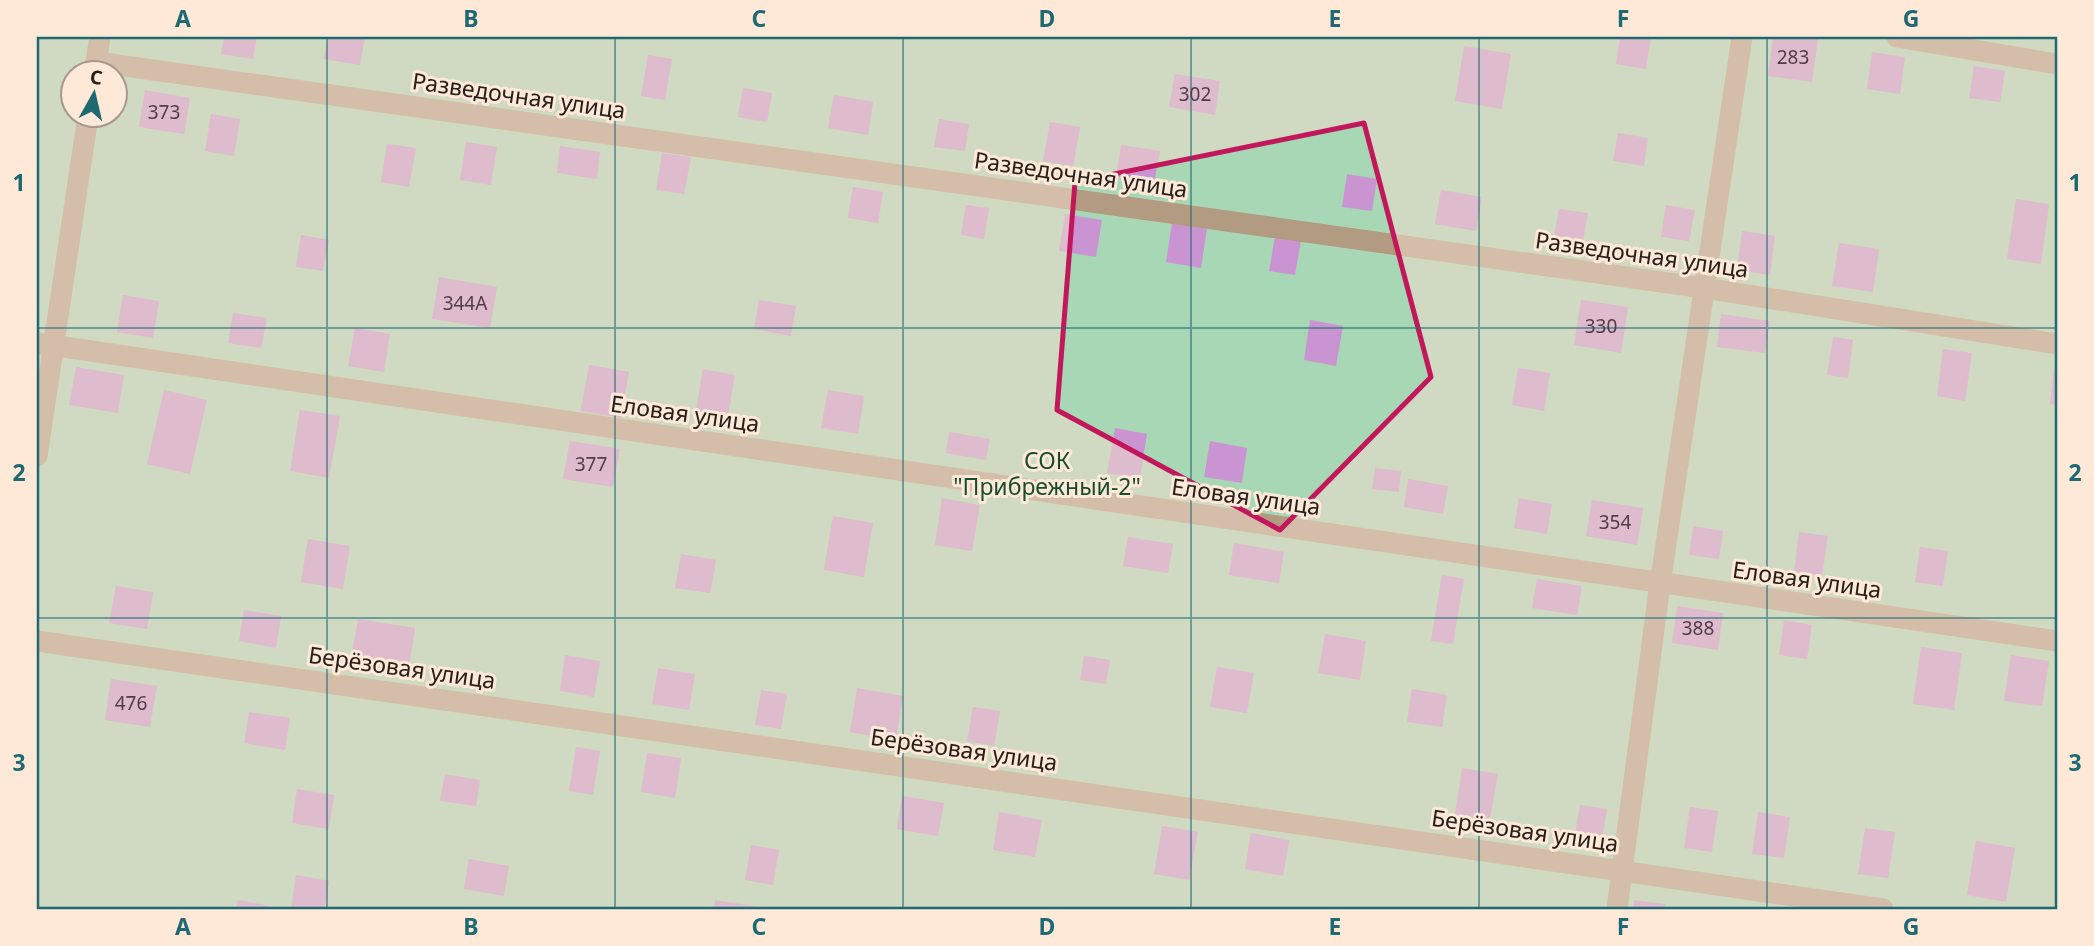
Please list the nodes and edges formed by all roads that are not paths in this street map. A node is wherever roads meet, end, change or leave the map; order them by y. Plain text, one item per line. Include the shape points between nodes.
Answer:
1 (1742, 37) edge
2 (1897, 37) edge
3 (93, 38) edge
4 (94, 60) edge
5 (2057, 64) edge
6 (130, 73) edge
7 (85, 130) edge
8 (1704, 288) junction
9 (45, 344) edge
10 (2057, 344) edge
11 (37, 456) edge
12 (1660, 584) junction
13 (37, 641) edge
14 (2057, 641) edge
15 (1622, 871) junction
16 (1617, 909) edge
17 (1883, 909) edge

1 - 8 street
2 - 5 street
3 - 4 street
6 - 8 street, Разведочная улица
7 - 9 street
8 - 10 street, Разведочная улица
8 - 12 street
9 - 11 street
9 - 12 street, Еловая улица
12 - 14 street, Еловая улица
12 - 15 street
13 - 15 street, Берёзовая улица
15 - 16 street
15 - 17 street, Берёзовая улица

